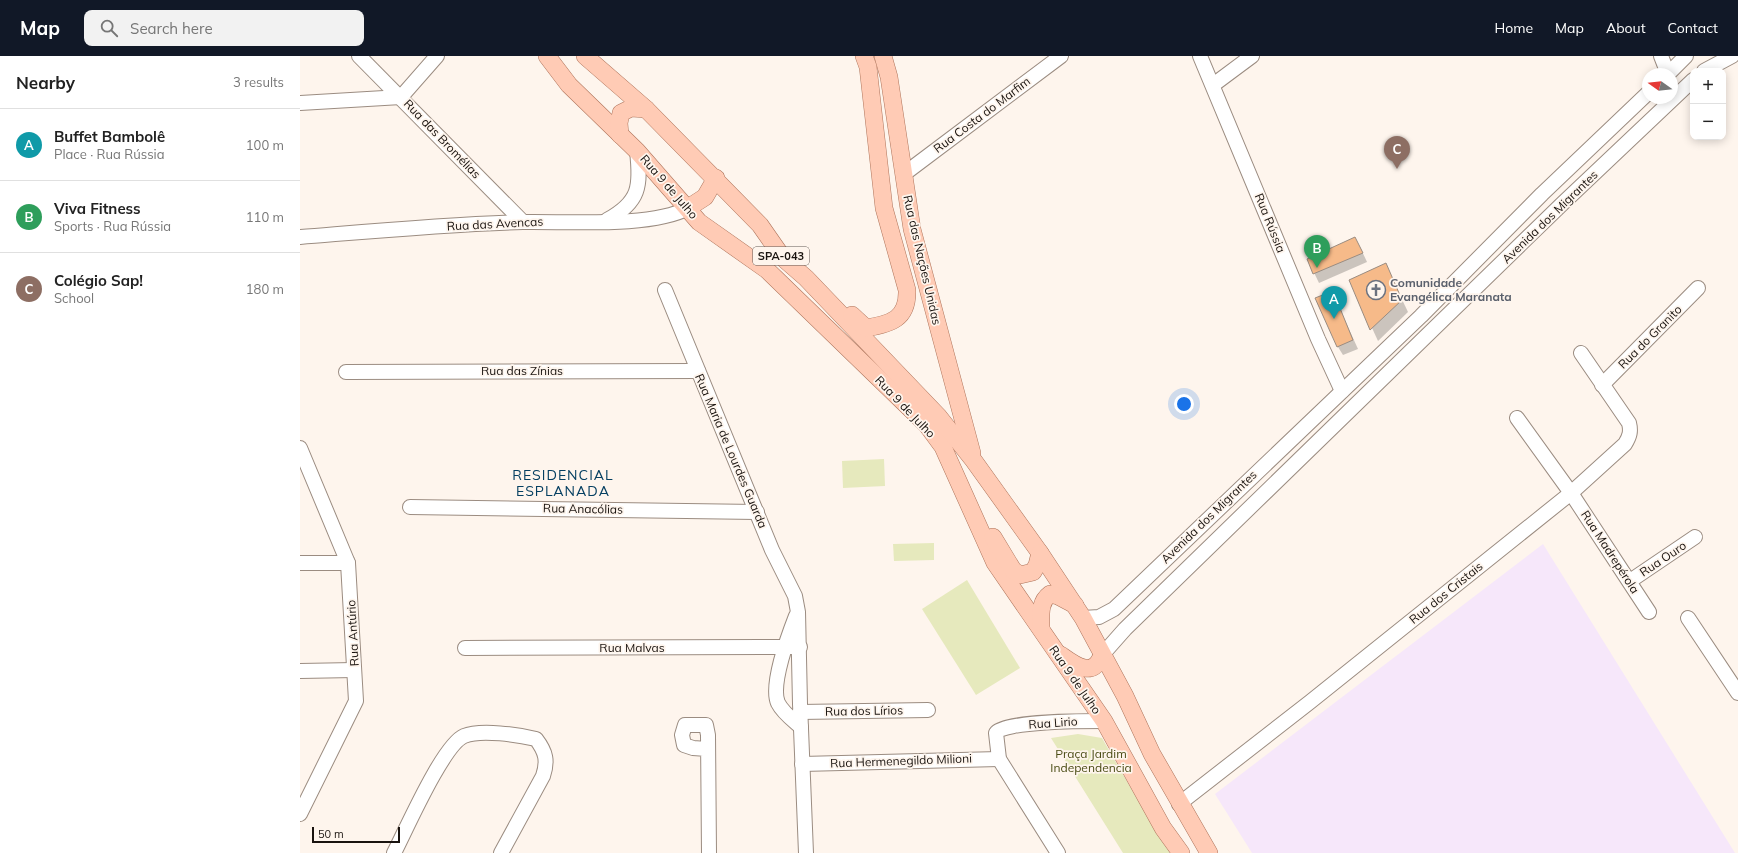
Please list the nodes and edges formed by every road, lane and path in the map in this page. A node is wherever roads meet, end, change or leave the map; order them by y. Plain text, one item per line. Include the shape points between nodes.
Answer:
1 (359, 56) edge
2 (437, 56) edge
3 (547, 56) edge
4 (585, 56) edge
5 (864, 56) edge
6 (883, 56) edge
7 (1061, 56) edge
8 (1200, 56) edge
9 (1252, 56) edge
10 (1661, 56) edge
11 (1686, 56) edge
12 (1732, 56) edge
13 (1666, 68) edge
14 (1674, 68) edge
15 (1710, 68) edge
16 (1690, 83) edge
17 (1213, 85) junction
18 (401, 97) junction
19 (1642, 99) edge
20 (300, 104) edge
21 (646, 109) junction
22 (620, 135) junction
23 (637, 151) junction
24 (904, 174) junction
25 (716, 178) junction
26 (1551, 186) junction
27 (1562, 204) junction
28 (688, 208) junction
29 (1519, 219) junction
30 (523, 222) junction
31 (604, 222) junction
32 (300, 237) edge
33 (1528, 238) junction
34 (1477, 261) junction
35 (806, 278) junction
36 (1698, 288) dead end
37 (665, 290) dead end
38 (1581, 353) dead end
39 (698, 371) junction
40 (1391, 371) junction
41 (346, 372) dead end
42 (1602, 385) junction
43 (1342, 391) junction
44 (1328, 403) junction
45 (1517, 418) dead end
46 (943, 447) junction
47 (300, 450) edge
48 (974, 461) junction
49 (1278, 481) junction
50 (1571, 493) junction
51 (410, 507) dead end
52 (757, 512) junction
53 (1696, 537) dead end
54 (1040, 553) junction
55 (300, 563) edge
56 (348, 563) junction
57 (1630, 581) junction
58 (798, 612) junction
59 (1080, 612) junction
60 (1648, 612) dead end
61 (1688, 618) dead end
62 (1041, 628) junction
63 (800, 647) junction
64 (465, 648) dead end
65 (784, 648) junction
66 (1055, 652) junction
67 (1102, 655) junction
68 (354, 670) junction
69 (300, 671) edge
70 (1738, 693) edge
71 (928, 710) dead end
72 (800, 712) junction
73 (1104, 721) junction
74 (801, 727) junction
75 (707, 749) dead end
76 (1124, 755) junction
77 (999, 758) junction
78 (802, 764) junction
79 (306, 793) edge
80 (1179, 804) junction
81 (300, 814) edge
82 (394, 853) edge
83 (502, 853) edge
84 (708, 853) edge
85 (806, 853) edge
86 (1058, 853) edge
87 (1181, 853) edge
88 (1209, 853) edge

1 - 18 street, Rua das Bromélias
2 - 18 street
3 - 22 main road, Rua 9 de Julho / SPA-043 via 569,86
4 - 21 main road, Rua 9 de Julho / SPA-043
5 - 35 main road, Rua das Nações Unidas via 868,67 884,208 907,290 907,301 902,313 893,321 866,328
6 - 24 main road, Rua das Nações Unidas via 889,78
7 - 24 street, Rua Costa do Marfim
8 - 17 street, Rua Rússia
9 - 17 street
10 - 13 street
11 - 14 street
12 - 15 street
16 - 27 street, Avenida dos Migrantes
17 - 43 street, Rua Rússia
18 - 20 street
18 - 30 street, Rua das Bromélias
19 - 26 street, Avenida dos Migrantes
21 - 22 main road via 631,108 621,113 618,123
21 - 25 main road, Rua 9 de Julho / SPA-043
22 - 23 main road, Rua 9 de Julho / SPA-043
23 - 28 main road, Rua 9 de Julho / SPA-043
23 - 31 street via 640,180 637,190 622,212
24 - 48 main road, Rua das Nações Unidas via 912,229
25 - 28 main road via 705,198
25 - 35 main road, Rua 9 de Julho / SPA-043 via 760,226 783,258
26 - 27 street via 1547,203 1551,206
26 - 29 street, Avenida dos Migrantes
27 - 33 street, Avenida dos Migrantes
28 - 31 street, Rua das Avencas via 671,215
28 - 46 main road, Rua 9 de Julho / SPA-043 via 699,222 767,270 926,424
29 - 33 street via 1528,220 1532,224
29 - 34 street, Avenida dos Migrantes
30 - 31 street, Rua das Avencas
30 - 32 street, Rua das Avencas
33 - 40 street, Avenida dos Migrantes
34 - 40 street, Avenida dos Migrantes via 1480,274 1477,280 1399,354
34 - 43 street, Avenida dos Migrantes
35 - 48 main road, Rua 9 de Julho / SPA-043 via 939,416
36 - 42 street, Rua do Granito
37 - 39 street, Rua Maria de Lourdes Guarda
38 - 42 street, Rua dos Cristais
39 - 41 street, Rua das Zínias
39 - 52 street, Rua Maria de Lourdes Guarda
40 - 49 street, Avenida dos Migrantes
42 - 50 street, Rua dos Cristais via 1628,423 1631,430 1629,437 1625,444
43 - 44 street, Avenida dos Migrantes
44 - 49 street, Avenida dos Migrantes via 1338,406 1334,420 1284,467
44 - 59 street, Avenida dos Migrantes via 1114,609 1099,617
45 - 50 street, Rua Madrepérola
46 - 54 main road via 959,462 991,536 1013,570 1020,575 1033,572
46 - 62 main road, Rua 9 de Julho via 995,564
47 - 56 street, Rua Antúrio
48 - 54 main road, Rua 9 de Julho
49 - 67 street, Avenida dos Migrantes via 1125,629
50 - 57 street, Rua Madrepérola
50 - 80 street, Rua dos Cristais
51 - 52 street, Rua Anacólias
52 - 58 street, Rua Maria de Lourdes Guarda via 795,596
53 - 57 street, Rua Ouro
54 - 59 main road, Rua 9 de Julho
55 - 56 street
56 - 68 street, Rua Antúrio
57 - 60 street, Rua Madrepérola
58 - 63 street, Rua Maria de Lourdes Guarda
58 - 65 street
59 - 62 main road via 1058,596 1050,594 1043,600
59 - 67 main road, Rua 9 de Julho
61 - 70 street
62 - 66 main road, Rua 9 de Julho
63 - 65 street, Rua Malvas
63 - 72 street, Rua Maria de Lourdes Guarda
64 - 65 street, Rua Malvas
65 - 74 street via 777,701
66 - 67 main road via 1078,668 1088,668 1100,662
66 - 73 main road, Rua 9 de Julho
67 - 80 main road, Rua 9 de Julho
68 - 69 street
68 - 79 street, Rua Antúrio via 356,700
71 - 72 street, Rua dos Lírios
72 - 74 street, Rua Maria de Lourdes Guarda
73 - 76 main road, Rua 9 de Julho
73 - 77 street, Rua Lirio via 1046,722 1002,727 996,733
74 - 78 street, Rua Maria de Lourdes Guarda
75 - 84 street
76 - 80 main road via 1135,762 1160,799 1174,808
76 - 87 main road, Rua 9 de Julho via 1163,828
77 - 78 street, Rua Hermenegildo Milioni
77 - 86 street
78 - 85 street, Rua Maria de Lourdes Guarda
79 - 81 street, Rua Antúrio
80 - 88 main road, Rua 9 de Julho
82 - 83 street via 454,744 463,737 482,733 536,739 544,748 547,764

